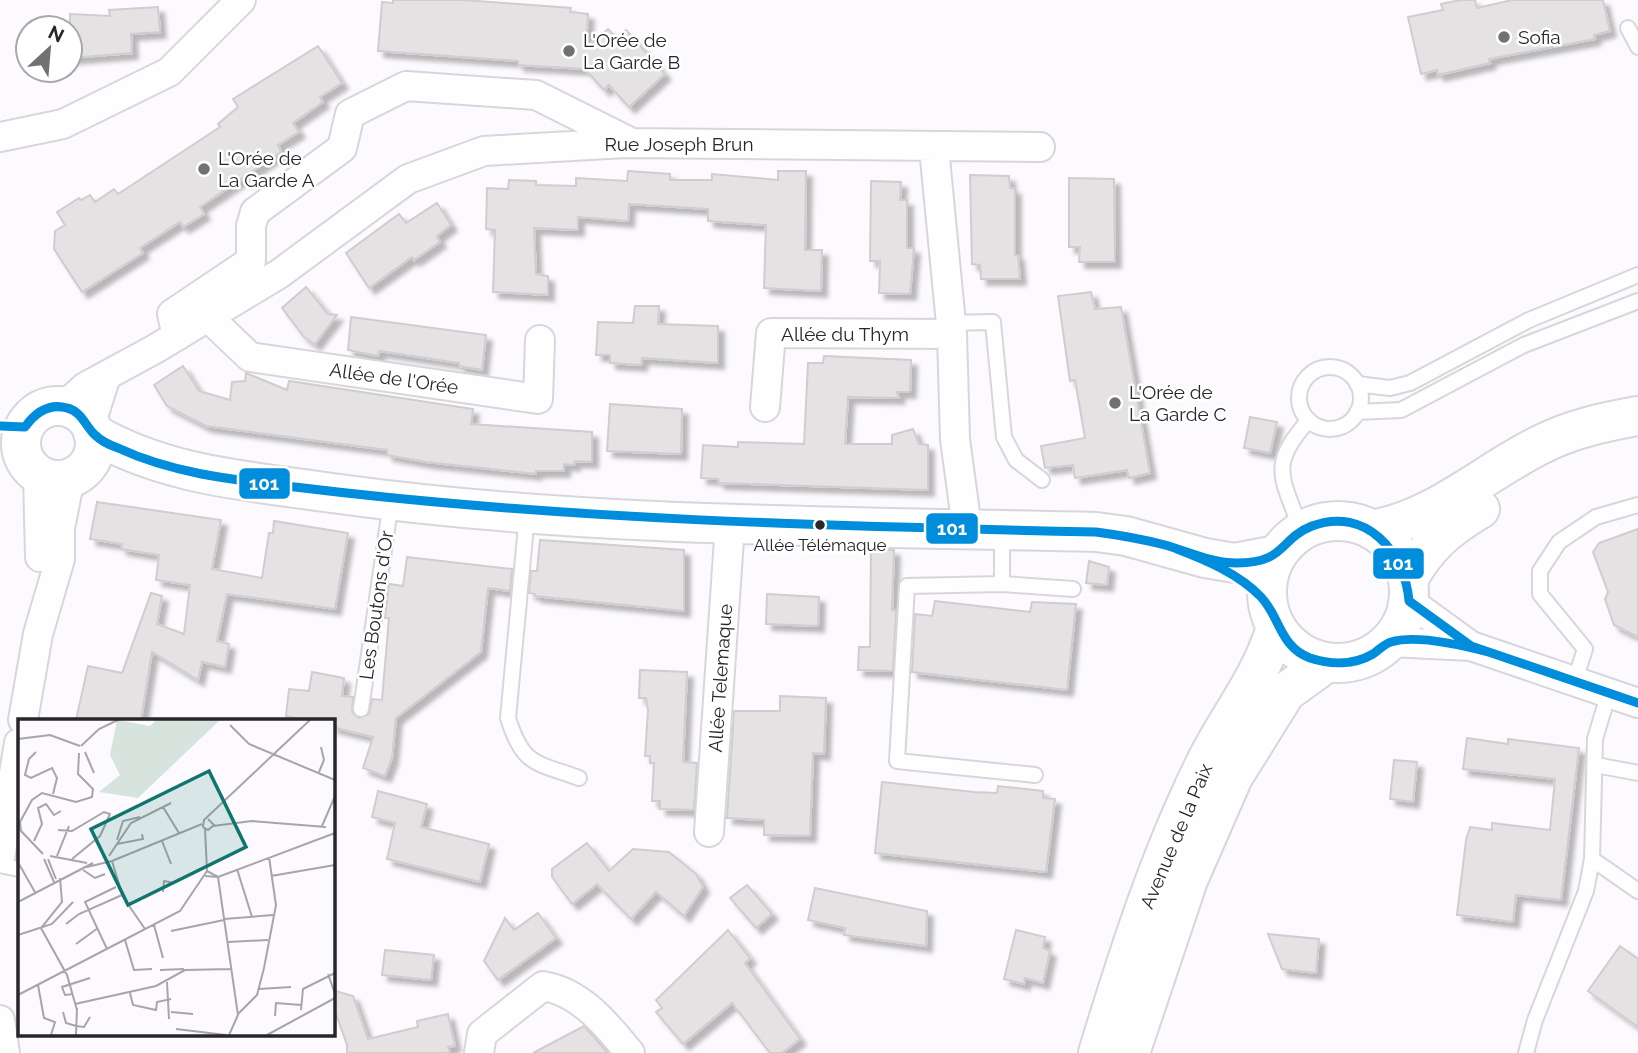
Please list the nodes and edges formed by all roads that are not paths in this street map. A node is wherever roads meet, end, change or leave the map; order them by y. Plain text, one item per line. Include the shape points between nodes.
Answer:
1 (241, 0) edge
2 (1628, 28) dead end
3 (1638, 47) edge
4 (0, 137) edge
5 (633, 143) junction
6 (1040, 147) dead end
7 (934, 148) junction
8 (1638, 275) edge
9 (1638, 301) edge
10 (208, 317) junction
11 (951, 329) junction
12 (177, 336) junction
13 (540, 340) dead end
14 (1357, 384) junction
15 (765, 407) dead end
16 (1357, 412) junction
17 (1638, 416) edge
18 (1309, 420) junction
19 (82, 422) junction
20 (1638, 429) edge
21 (34, 452) edge
22 (213, 476) junction
23 (1042, 480) dead end
24 (391, 501) junction
25 (1638, 505) edge
26 (527, 513) junction
27 (730, 524) junction
28 (984, 529) junction
29 (1372, 530) junction
30 (1289, 543) junction
31 (1205, 558) junction
32 (1002, 584) junction
33 (1073, 589) dead end
34 (1409, 590) junction
35 (1272, 617) junction
36 (1390, 642) junction
37 (1471, 646) junction
38 (1326, 663) junction
39 (1575, 680) junction
40 (1609, 692) junction
41 (1638, 703) edge
42 (361, 709) dead end
43 (23, 719) edge
44 (18, 752) edge
45 (1596, 765) junction
46 (1638, 773) edge
47 (1035, 775) dead end
48 (579, 778) dead end
49 (709, 832) dead end
50 (8, 841) edge
51 (1592, 859) junction
52 (0, 865) edge
53 (18, 869) edge
54 (1638, 891) edge
55 (0, 1020) edge
56 (5, 1053) edge
57 (478, 1053) edge
58 (630, 1053) edge
59 (1098, 1053) edge
60 (1130, 1053) edge
61 (1526, 1053) edge

1 - 4 street via 169,72 63,124
2 - 3 lane
5 - 7 street, Rue Joseph Brun
5 - 10 street, Rue Joseph Brun via 484,151 408,178 279,274
5 - 12 street via 536,95 406,86 350,114 342,148 255,212 251,261 172,314
6 - 7 street, Rue Joseph Brun
7 - 11 street
8 - 14 lane via 1529,320 1410,383 1390,388
9 - 16 lane via 1524,345 1401,410
10 - 12 street, Rue Joseph Brun
10 - 13 street, Allée de l'Orée via 250,358 538,399
11 - 15 street, Allée du Thym via 771,333
11 - 23 lane via 993,322 1004,437 1016,460
11 - 28 street via 955,439
12 - 19 street, Rue Joseph Brun via 106,376
14 - 16 lane via 1361,397
14 - 18 lane via 1337,367 1308,375 1299,402
16 - 18 lane via 1337,428 1327,429
17 - 29 main road via 1589,425 1541,444 1437,509
18 - 30 lane via 1284,453 1281,470
19 - 21 main road via 40,410
19 - 21 main road via 94,453
19 - 22 main road via 134,456
20 - 34 main road via 1550,468 1452,526 1429,547
21 - 22 main road via 152,480
21 - 43 street via 41,531 38,634
22 - 24 main road
24 - 26 main road
24 - 42 lane, Les Boutons d'Or
25 - 39 lane via 1596,517 1559,542 1539,571 1540,594 1585,649
26 - 27 main road
26 - 48 lane via 508,718 517,747 531,761
27 - 28 main road
27 - 49 street, Allée Telemaque
28 - 31 main road via 1096,532
28 - 32 lane
29 - 30 main road via 1338,521 1319,524
29 - 34 main road via 1396,551
30 - 31 main road via 1235,563
30 - 35 main road via 1266,588
31 - 35 main road
32 - 33 lane
32 - 47 lane via 907,586 897,761
34 - 36 main road via 1399,630
34 - 37 street
35 - 38 main road via 1289,644 1306,657
35 - 59 main road, Avenue de la Paix via 1260,673 1206,762 1159,867
36 - 37 street
36 - 38 main road via 1371,656 1349,663
37 - 39 street
38 - 60 main road, Avenue de la Paix via 1286,692 1233,777 1188,880
39 - 40 street
40 - 41 street
40 - 45 lane via 1595,739
44 - 50 street
45 - 46 lane
45 - 51 lane
51 - 54 lane
51 - 61 lane via 1586,891
52 - 53 lane
55 - 56 street
57 - 58 street via 482,1034 543,986 592,1011

